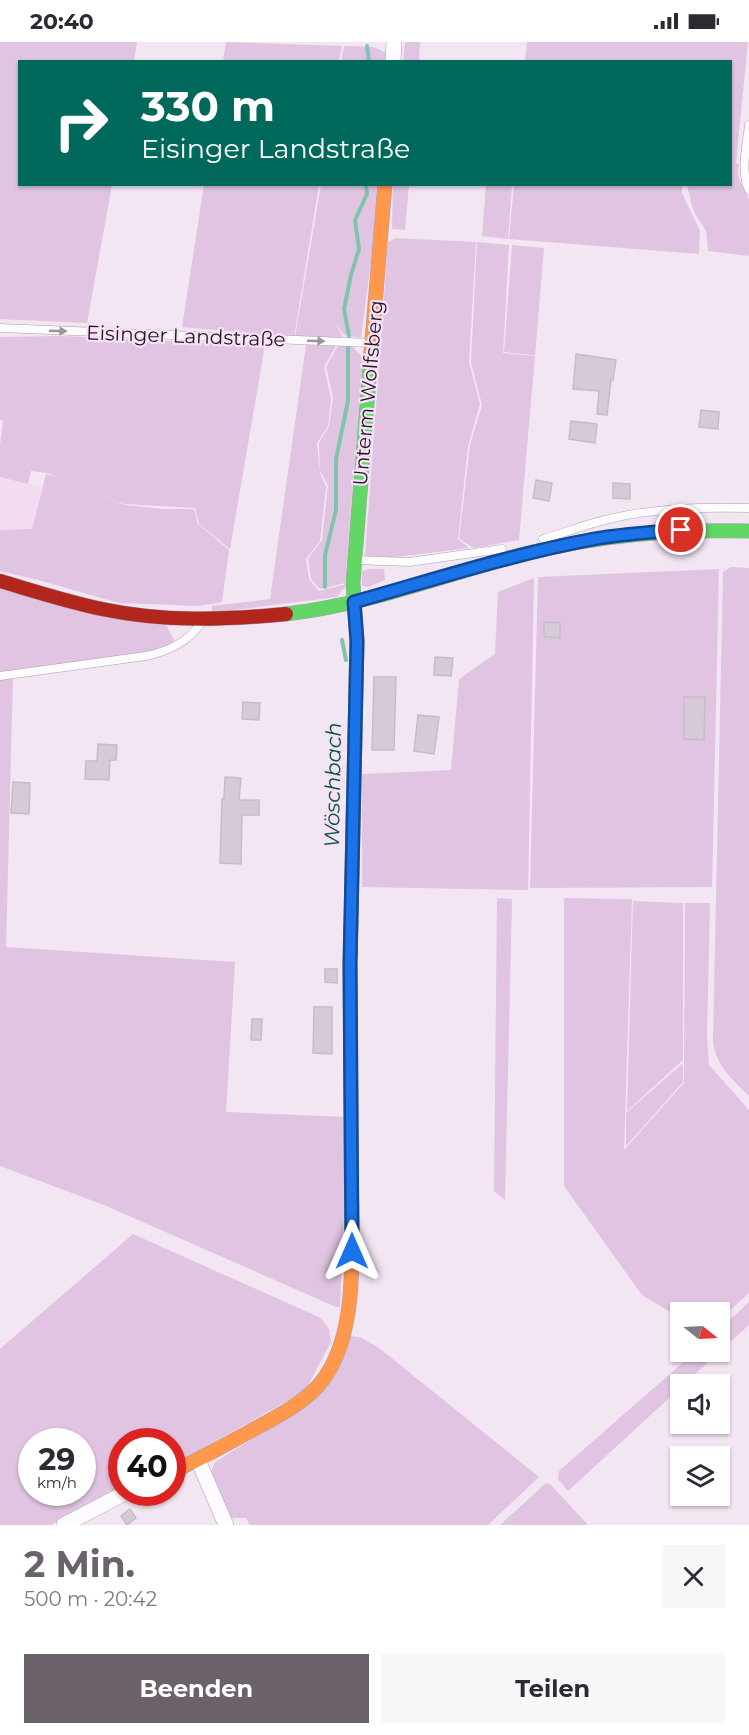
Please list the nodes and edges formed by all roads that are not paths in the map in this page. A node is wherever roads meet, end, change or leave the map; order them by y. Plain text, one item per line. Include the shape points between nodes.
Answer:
1 (394, 42) edge
2 (393, 60) edge
3 (749, 125) edge
4 (385, 186) edge
5 (749, 190) edge
6 (0, 328) edge
7 (372, 344) junction
8 (749, 508) edge
9 (749, 531) edge
10 (531, 542) dead end
11 (510, 547) dead end
12 (354, 560) junction
13 (0, 581) edge
14 (354, 602) junction
15 (205, 618) junction
16 (0, 676) edge
17 (198, 1460) junction
18 (186, 1466) edge
19 (108, 1502) edge
20 (64, 1525) edge
21 (226, 1525) edge

1 - 2 street
3 - 5 lane via 745,163
4 - 7 street, Unterm Wolfsberg
6 -> 7 lane, Eisinger Landstraße
7 - 12 street, Unterm Wolfsberg
8 - 10 lane via 687,508 634,514
9 - 14 street via 681,530 596,538
11 - 12 lane via 409,562
12 - 14 street, Unterm Wolfsberg
13 - 15 street via 104,610
14 - 15 street via 287,613
14 - 17 street, Unterm Wolfsberg via 357,641 350,964 352,1251 345,1322 334,1360 318,1386 279,1415
15 - 16 lane via 190,636 165,652
17 - 18 street
17 - 21 street
19 - 20 street

